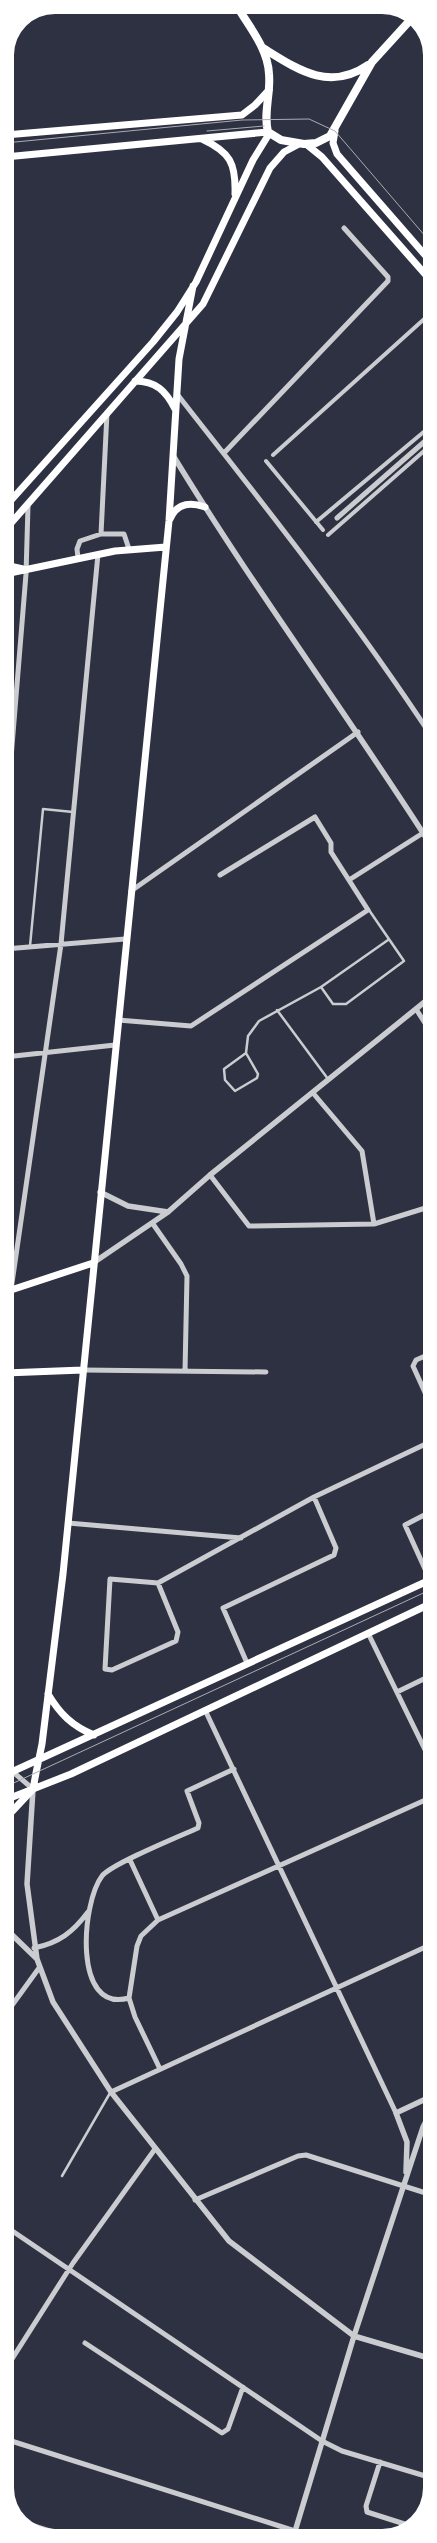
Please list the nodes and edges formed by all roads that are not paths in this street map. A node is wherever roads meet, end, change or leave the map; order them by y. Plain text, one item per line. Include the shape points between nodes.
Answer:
1 (242, 14) edge
2 (409, 24) edge
3 (263, 48) junction
4 (372, 62) junction
5 (268, 90) junction
6 (335, 131) junction
7 (269, 133) junction
8 (14, 134) edge
9 (202, 139) junction
10 (302, 144) junction
11 (14, 156) edge
12 (235, 197) junction
13 (344, 228) dead end
14 (423, 253) edge
15 (423, 272) edge
16 (193, 286) junction
17 (423, 321) edge
18 (186, 324) junction
19 (135, 381) junction
20 (177, 394) junction
21 (176, 410) junction
22 (107, 413) junction
23 (423, 432) edge
24 (423, 443) edge
25 (423, 452) edge
26 (224, 453) junction
27 (273, 455) dead end
28 (174, 457) junction
29 (266, 461) dead end
30 (14, 497) edge
31 (28, 506) junction
32 (205, 507) junction
33 (337, 518) dead end
34 (14, 521) edge
35 (169, 522) junction
36 (316, 522) junction
37 (323, 530) dead end
38 (101, 534) junction
39 (328, 535) dead end
40 (166, 547) junction
41 (129, 549) junction
42 (98, 554) junction
43 (78, 558) junction
44 (14, 567) edge
45 (26, 570) junction
46 (14, 572) edge
47 (14, 720) edge
48 (423, 724) edge
49 (358, 732) junction
50 (74, 813) junction
51 (423, 833) joint
52 (220, 875) dead end
53 (349, 880) junction
54 (130, 892) junction
55 (368, 910) junction
56 (125, 939) junction
57 (388, 940) junction
58 (61, 944) junction
59 (30, 947) junction
60 (14, 948) edge
61 (320, 987) junction
62 (423, 1003) edge
63 (416, 1009) junction
64 (277, 1010) junction
65 (117, 1020) junction
66 (423, 1020) edge
67 (115, 1045) junction
68 (45, 1052) junction
69 (246, 1053) junction
70 (14, 1056) edge
71 (329, 1080) junction
72 (313, 1093) junction
73 (210, 1175) junction
74 (100, 1192) junction
75 (423, 1209) edge
76 (168, 1212) junction
77 (153, 1224) junction
78 (377, 1224) junction
79 (14, 1252) edge
80 (93, 1263) junction
81 (14, 1289) edge
82 (423, 1357) edge
83 (83, 1370) junction
84 (185, 1370) junction
85 (266, 1372) dead end
86 (14, 1373) edge
87 (423, 1383) edge
88 (423, 1445) edge
89 (314, 1497) junction
90 (423, 1516) edge
91 (68, 1523) junction
92 (241, 1538) junction
93 (423, 1563) edge
94 (158, 1583) junction
95 (423, 1584) edge
96 (423, 1607) edge
97 (368, 1633) junction
98 (246, 1663) junction
99 (423, 1680) edge
100 (396, 1692) junction
101 (48, 1694) junction
102 (205, 1710) junction
103 (94, 1735) junction
104 (423, 1746) edge
105 (39, 1760) junction
106 (234, 1769) junction
107 (14, 1772) edge
108 (14, 1773) edge
109 (32, 1789) junction
110 (14, 1796) edge
111 (423, 1801) edge
112 (14, 1809) edge
113 (130, 1860) junction
114 (279, 1866) junction
115 (89, 1911) junction
116 (158, 1920) junction
117 (14, 1937) edge
118 (34, 1948) junction
119 (423, 1948) edge
120 (37, 1959) junction
121 (39, 1968) junction
122 (337, 1987) junction
123 (129, 1998) junction
124 (14, 2003) edge
125 (160, 2069) junction
126 (111, 2092) junction
127 (423, 2100) edge
128 (396, 2113) junction
129 (423, 2127) edge
130 (155, 2149) junction
131 (62, 2176) dead end
132 (404, 2186) junction
133 (423, 2192) edge
134 (195, 2200) junction
135 (14, 2232) edge
136 (69, 2270) junction
137 (354, 2336) junction
138 (85, 2343) dead end
139 (423, 2356) edge
140 (14, 2357) edge
141 (243, 2387) junction
142 (322, 2441) junction
143 (14, 2442) edge
144 (380, 2462) junction
145 (423, 2475) edge
146 (403, 2524) edge
147 (289, 2529) edge
148 (296, 2529) edge

1 - 3 main road
2 - 4 main road
3 - 4 main road via 304,72 328,77 348,76
3 - 5 main road via 270,75
4 - 6 main road
5 - 7 main road via 266,115
5 - 8 main road via 242,115
6 - 10 main road via 324,140
6 - 14 main road via 333,143 337,154
7 - 9 main road
7 - 10 main road via 281,140
7 - 12 main road
9 - 11 main road
9 - 12 main road via 220,148 230,158
10 - 15 main road via 322,157
10 - 18 main road via 284,152 270,168 208,296
12 - 16 main road
13 - 26 street via 389,279
16 - 18 main road
16 - 30 main road via 153,342
17 - 27 street
18 - 19 main road
18 - 20 main road
19 - 21 main road via 152,383 165,392
19 - 22 main road
20 - 21 main road
20 - 26 street
21 - 28 main road
22 - 31 main road
22 - 38 street
23 - 36 street
24 - 33 street
25 - 39 street
26 - 48 street via 322,580
28 - 32 street
28 - 35 main road
29 - 36 street
31 - 34 main road
31 - 45 street
32 - 35 main road via 183,505 175,510
32 - 49 street
35 - 40 main road
36 - 37 street
38 - 41 street via 124,534
38 - 43 street via 80,541
40 - 41 main road
40 - 54 main road
41 - 42 main road
42 - 43 main road
42 - 50 street
43 - 45 main road
44 - 45 main road
45 - 46 main road
45 - 47 street
49 - 51 street
49 - 54 street
50 - 58 street
50 - 59 lane via 43,809
51 - 53 street
52 - 53 street via 314,817
53 - 55 street
54 - 56 main road
55 - 57 lane
55 - 65 street via 191,1026
56 - 58 street
56 - 65 main road
57 - 61 lane
57 - 61 lane via 404,960 346,1004 334,1004
58 - 59 street
58 - 68 street
59 - 60 street
61 - 64 lane
62 - 63 street
63 - 66 street
63 - 71 street
64 - 69 lane via 252,1028
64 - 71 lane
65 - 67 main road
67 - 68 street
67 - 74 main road
68 - 70 street
68 - 79 street
69 - 69 lane via 258,1074 257,1078 236,1092 225,1080 224,1069
71 - 72 street
72 - 73 street
72 - 78 street via 362,1151
73 - 76 street
73 - 78 street via 249,1226
74 - 76 street via 128,1206
74 - 80 main road
75 - 78 street
76 - 77 street
77 - 80 street
77 - 84 street via 187,1276
80 - 81 main road
80 - 83 main road
82 - 87 street via 413,1362
83 - 84 street
83 - 86 main road
83 - 91 main road
84 - 85 street
88 - 89 street
89 - 92 street
89 - 98 street via 336,1548 334,1555 222,1608
90 - 93 street via 405,1525
91 - 92 street
91 - 101 main road
92 - 94 street
94 - 94 street via 178,1632 176,1641 107,1670 104,1665 110,1579
95 - 98 main road
96 - 97 main road
97 - 100 street
97 - 102 main road
98 - 103 main road
99 - 100 street
100 - 104 street
101 - 103 main road via 72,1724
101 - 105 main road
102 - 106 street
102 - 109 main road via 71,1774
103 - 105 main road
105 - 107 main road
105 - 109 main road
106 - 113 street via 186,1791 198,1828
106 - 114 street
108 - 109 street
109 - 110 main road
109 - 112 main road
109 - 118 street via 27,1884
111 - 114 street
113 - 115 street via 101,1876
113 - 116 street
114 - 116 street
114 - 122 street
115 - 118 street via 63,1939
115 - 123 street via 86,1942 94,1985 110,1999
116 - 123 street via 141,1936 137,1946
117 - 120 street
118 - 120 street
119 - 122 street
120 - 121 street
121 - 124 street
121 - 126 street via 53,2002
122 - 125 street
122 - 128 street
123 - 125 street
125 - 126 street
126 - 130 street
126 - 131 lane
127 - 128 street
128 - 132 street via 405,2132 408,2151
129 - 132 street
130 - 134 street
130 - 136 street
132 - 133 street
132 - 134 street via 302,2156
132 - 137 street
134 - 137 street via 229,2241
135 - 136 street
136 - 140 street
136 - 141 street
137 - 139 street
137 - 142 street
138 - 141 street via 222,2433 228,2429
141 - 142 street
142 - 144 street via 342,2451
142 - 148 street
143 - 147 street
144 - 145 street
144 - 146 street via 367,2512

